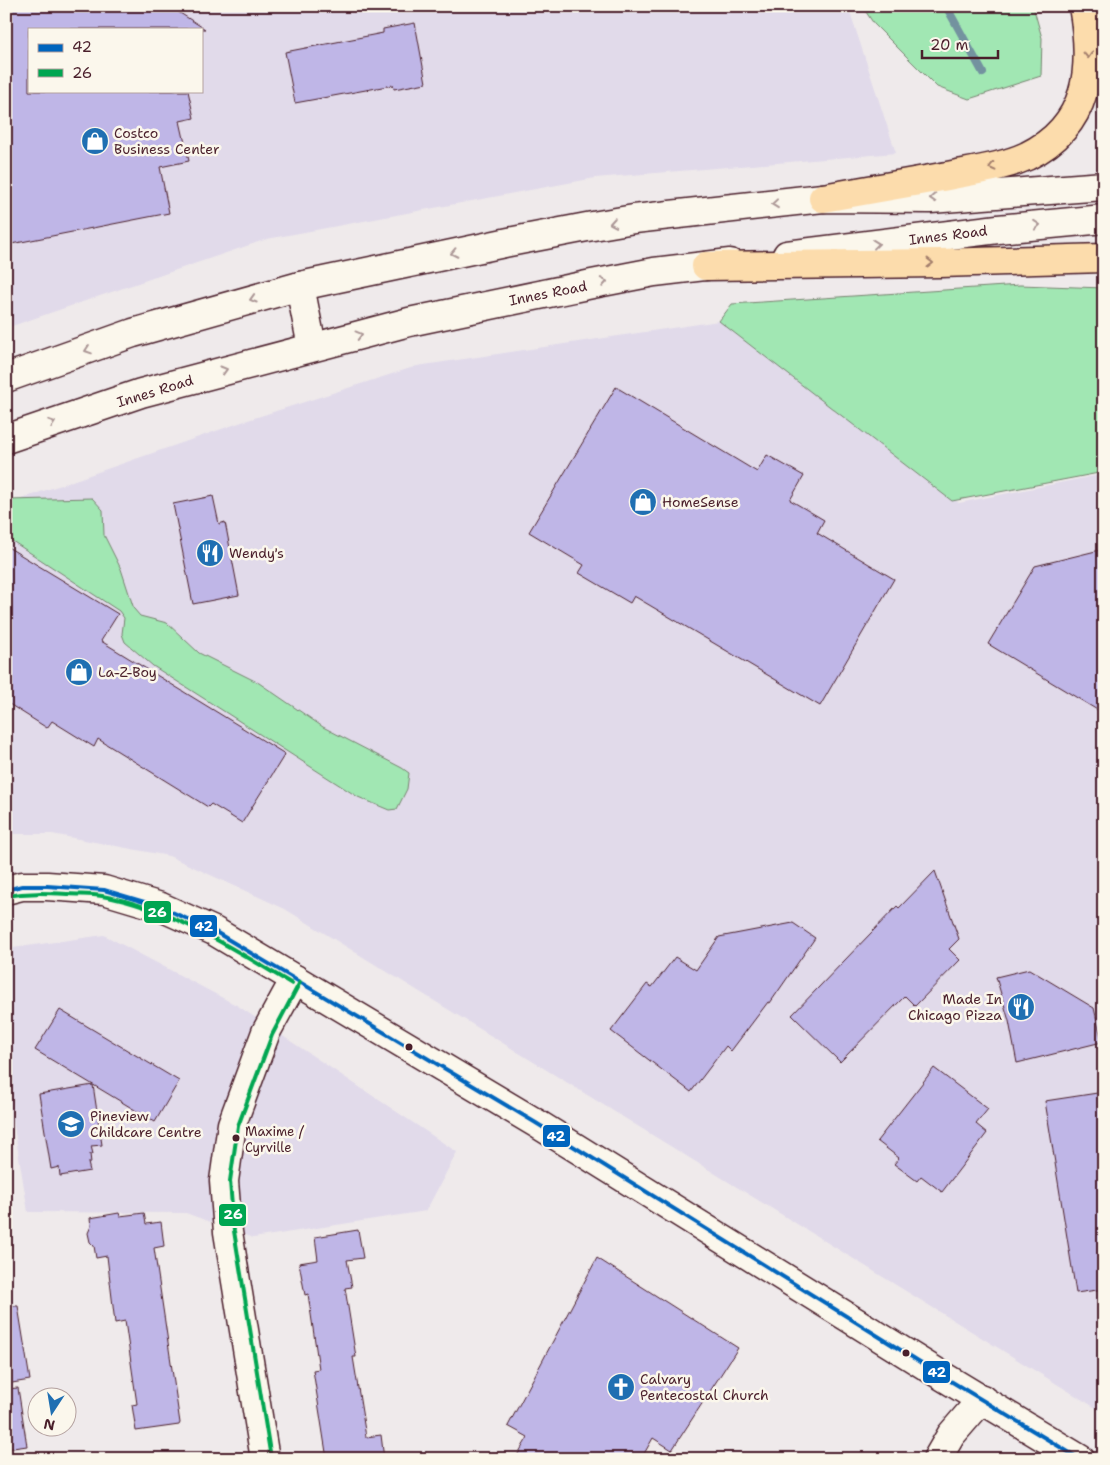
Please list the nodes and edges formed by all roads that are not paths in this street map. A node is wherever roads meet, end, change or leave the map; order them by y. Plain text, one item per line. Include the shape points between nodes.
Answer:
1 (1083, 6) edge
2 (1104, 186) edge
3 (823, 198) junction
4 (1104, 220) edge
5 (1104, 258) edge
6 (706, 266) junction
7 (300, 286) junction
8 (312, 347) junction
9 (6, 378) edge
10 (6, 439) edge
11 (12, 886) edge
12 (295, 980) junction
13 (982, 1399) junction
14 (265, 1459) edge
15 (937, 1459) edge
16 (1080, 1459) edge

1 -> 3 highway via 1088,76 1069,121 1046,144 1026,156 988,168
2 -> 3 main road via 930,199
3 -> 7 main road via 625,221
6 -> 4 main road, Innes Road via 998,229
6 -> 5 highway
8 -> 6 main road, Innes Road via 456,311 628,277
7 - 8 main road
7 -> 9 main road via 134,333
10 -> 8 main road, Innes Road via 141,393
11 - 12 main road via 104,890 161,907 214,931
12 - 13 main road via 536,1123
12 - 14 main road via 266,1032 232,1124 224,1181 228,1232
13 - 15 main road via 951,1435
13 - 16 main road

